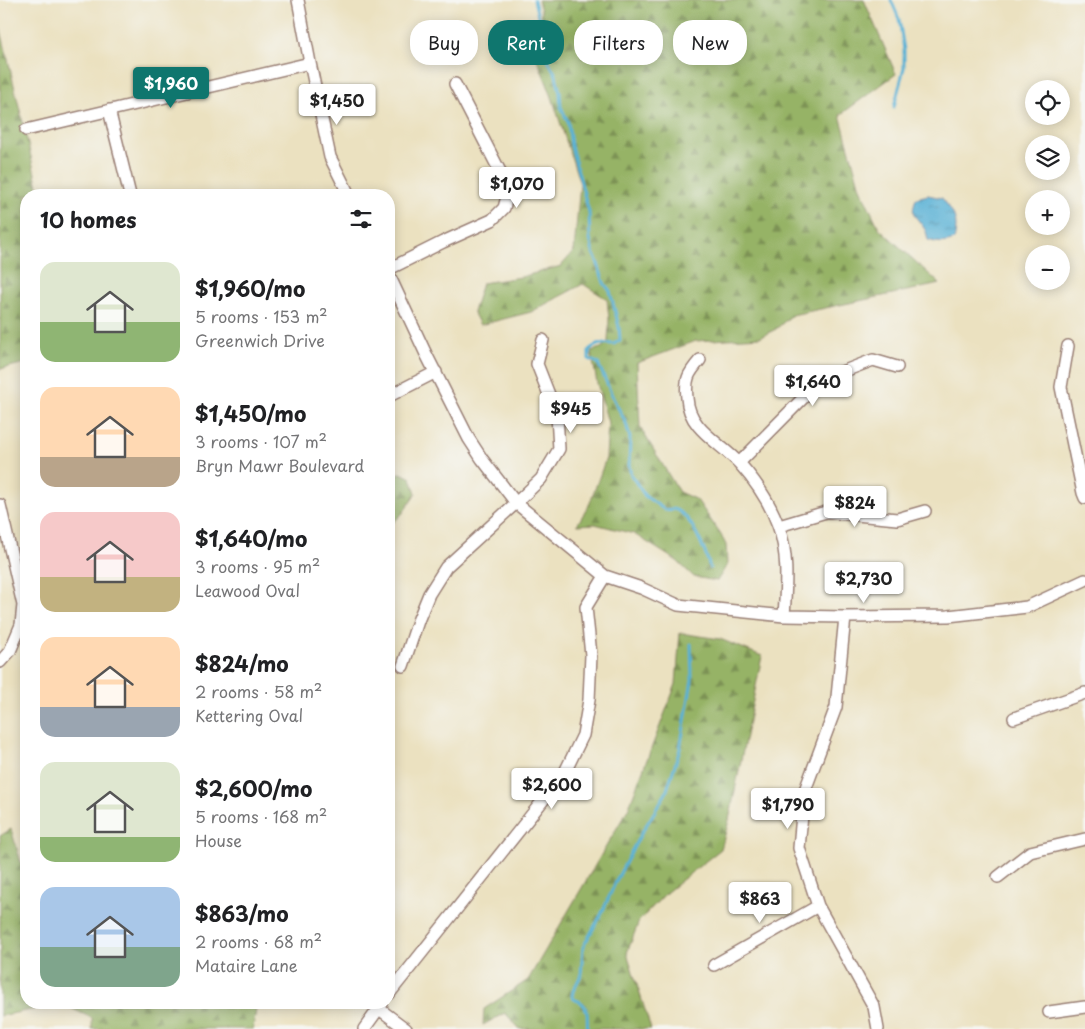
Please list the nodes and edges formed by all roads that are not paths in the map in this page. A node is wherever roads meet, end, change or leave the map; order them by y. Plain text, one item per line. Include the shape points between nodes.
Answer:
1 (298, 0) edge
2 (310, 63) junction
3 (455, 84) dead end
4 (109, 110) junction
5 (26, 130) dead end
6 (129, 189) edge
7 (346, 189) edge
8 (395, 266) edge
9 (395, 288) edge
10 (543, 340) dead end
11 (1068, 346) dead end
12 (700, 360) dead end
13 (897, 366) dead end
14 (436, 372) junction
15 (395, 393) edge
16 (739, 464) junction
17 (1085, 498) edge
18 (516, 503) junction
19 (0, 505) edge
20 (925, 511) dead end
21 (778, 526) junction
22 (605, 576) junction
23 (1085, 580) edge
24 (20, 596) edge
25 (784, 616) junction
26 (845, 617) junction
27 (20, 627) edge
28 (0, 662) edge
29 (403, 666) dead end
30 (1085, 693) edge
31 (1014, 718) dead end
32 (1085, 839) edge
33 (998, 877) dead end
34 (818, 906) junction
35 (714, 965) dead end
36 (395, 983) edge
37 (1085, 1007) edge
38 (377, 1009) edge
39 (384, 1009) edge
40 (1049, 1012) dead end
41 (364, 1029) edge
42 (406, 1029) edge
43 (878, 1029) edge

1 - 2 street
2 - 4 street
2 - 7 street via 330,156
3 - 8 street via 509,190 504,208 492,220
4 - 5 street
4 - 6 street
9 - 14 street
10 - 18 street via 537,364 557,415 559,450 541,479
11 - 17 street via 1061,387
12 - 16 street via 690,373 686,387 688,408 698,426
13 - 16 street via 873,360 821,380
14 - 15 street
14 - 18 street via 470,439
16 - 21 street via 763,494
18 - 22 street
18 - 29 street via 446,566 429,594
19 - 24 street
20 - 21 street via 897,519 826,512
21 - 25 street via 787,572
22 - 25 street via 678,605
22 - 36 street via 586,607 589,700 583,735 564,774
23 - 26 street via 1027,607 948,616
25 - 26 street
26 - 34 street via 836,707 803,802 799,848
27 - 28 street via 10,651
30 - 31 street
32 - 33 street via 1030,852
34 - 35 street
34 - 43 street via 874,1007
37 - 40 street
38 - 41 street
39 - 42 street

